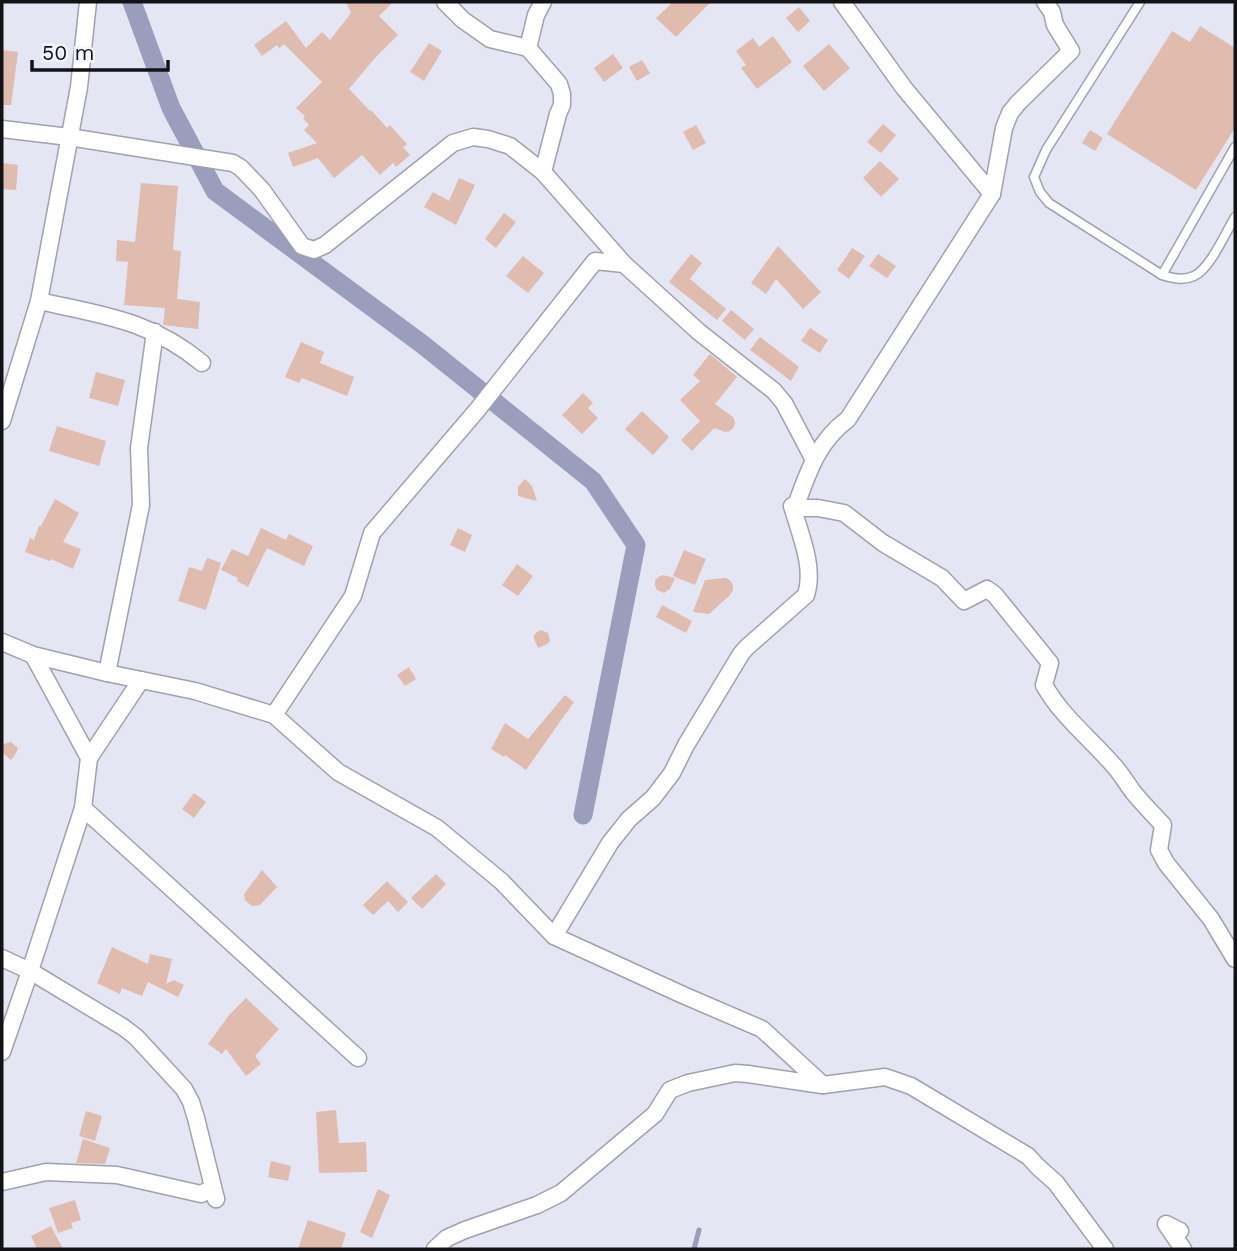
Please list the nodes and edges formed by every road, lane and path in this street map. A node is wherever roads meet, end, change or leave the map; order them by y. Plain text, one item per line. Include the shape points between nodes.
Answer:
1 (88, 2) edge
2 (445, 2) edge
3 (542, 2) edge
4 (842, 2) edge
5 (1045, 2) edge
6 (1140, 2) edge
7 (528, 48) junction
8 (2, 129) edge
9 (69, 137) junction
10 (1235, 147) edge
11 (544, 172) junction
12 (992, 194) junction
13 (1235, 217) edge
14 (624, 264) junction
15 (1161, 275) junction
16 (39, 301) junction
17 (155, 332) junction
18 (202, 363) dead end
19 (2, 421) edge
20 (813, 458) junction
21 (795, 508) junction
22 (3, 644) edge
23 (33, 655) junction
24 (107, 673) junction
25 (141, 680) junction
26 (274, 715) junction
27 (89, 758) junction
28 (83, 808) junction
29 (554, 936) junction
30 (2, 958) edge
31 (1235, 959) edge
32 (30, 971) junction
33 (2, 1052) edge
34 (358, 1058) dead end
35 (823, 1085) junction
36 (2, 1182) edge
37 (1180, 1231) dead end
38 (435, 1249) edge
39 (1105, 1249) edge
40 (1183, 1249) edge

1 - 9 street
2 - 7 street via 491,39
3 - 7 street
4 - 12 street via 904,88
5 - 12 street via 1071,51 1010,113
6 - 15 lane via 1046,149 1034,177 1049,203
7 - 11 street via 559,84 562,94
8 - 9 street
9 - 11 street via 233,163 262,190 302,246 314,250 453,143 473,137 510,146
9 - 16 street
10 - 15 lane
11 - 14 street
12 - 20 street via 848,419
13 - 15 lane via 1201,272 1176,279
14 - 20 street via 774,391
14 - 26 street via 595,261 372,533 353,596
16 - 17 street via 119,318
16 - 19 street
17 - 18 street
17 - 24 street via 139,448 141,505
20 - 21 street
21 - 29 street via 792,506 809,572 806,596 741,654 672,773 610,843
21 - 31 street via 844,513 942,578 964,601 987,589 995,595 1050,663 1044,685 1052,699 1163,825 1159,850
22 - 23 street
23 - 24 street
23 - 27 street
24 - 25 street
25 - 26 street
25 - 27 street
26 - 29 street via 338,772 437,828 501,881
27 - 28 street
28 - 32 street
28 - 34 street
29 - 35 street via 762,1029
30 - 32 street
32 - 33 street
32 - 36 street via 123,1027 184,1089 216,1199 211,1189 201,1194 117,1175 46,1172
35 - 38 street via 735,1073 670,1090 655,1114 561,1193 447,1238
35 - 39 street via 886,1077 911,1086 1028,1156 1056,1183
37 - 40 street via 1166,1224

